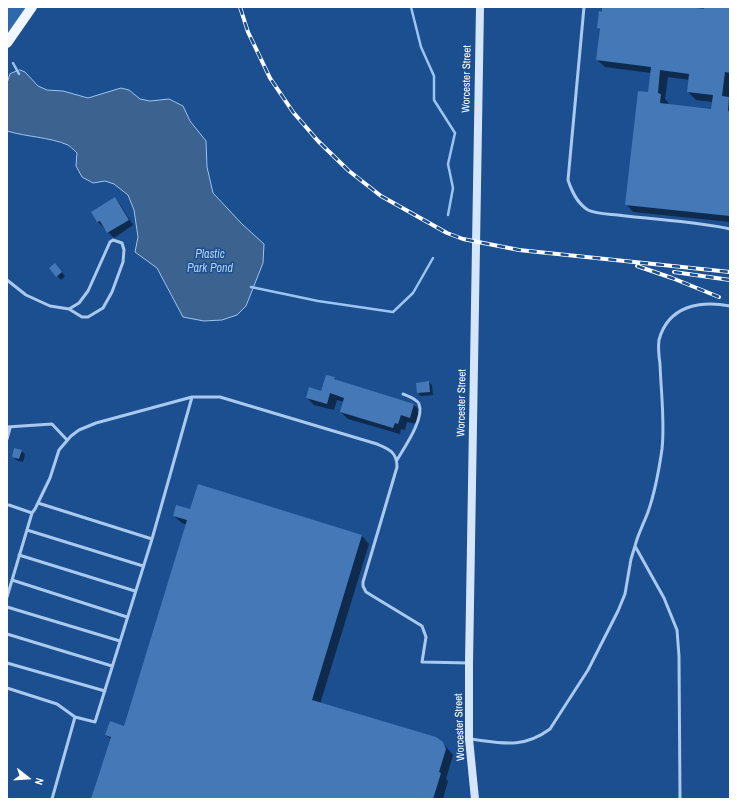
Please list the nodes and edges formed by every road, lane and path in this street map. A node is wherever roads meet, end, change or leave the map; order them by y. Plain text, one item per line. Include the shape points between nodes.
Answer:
1 (32, 7) edge
2 (480, 7) edge
3 (584, 7) edge
4 (7, 43) edge
5 (730, 229) edge
6 (7, 280) edge
7 (730, 306) edge
8 (69, 308) junction
9 (403, 394) dead end
10 (192, 397) junction
11 (9, 427) edge
12 (7, 439) edge
13 (67, 440) junction
14 (397, 460) junction
15 (38, 503) junction
16 (9, 505) dead end
17 (32, 513) junction
18 (27, 530) junction
19 (152, 539) junction
20 (635, 546) junction
21 (20, 555) junction
22 (143, 566) junction
23 (12, 580) junction
24 (136, 590) junction
25 (7, 597) edge
26 (7, 607) edge
27 (127, 617) junction
28 (7, 634) edge
29 (120, 641) junction
30 (7, 662) edge
31 (469, 663) junction
32 (112, 666) junction
33 (7, 688) edge
34 (105, 691) junction
35 (75, 717) junction
36 (469, 739) junction
37 (52, 799) edge
38 (475, 799) edge
39 (680, 799) edge

1 - 4 main road
2 - 31 main road, Worcester Street
3 - 5 lane via 568,180 572,193 590,210 646,219 702,223
6 - 8 lane via 26,295 50,306
7 - 20 lane via 708,303 693,306 681,310 670,318 664,327 659,341 662,448 657,481
8 - 8 lane via 80,303 88,291 110,242 113,240 122,243 123,262 103,308 88,317 82,317
9 - 14 lane via 416,400 420,412
10 - 13 lane via 96,423 79,430
10 - 14 lane via 220,397 377,444 392,452
10 - 19 lane
11 - 12 lane
11 - 13 lane via 52,424
13 - 15 lane via 59,450
14 - 31 lane via 363,586 366,592 422,626 426,637 422,662
15 - 17 lane
15 - 19 lane
16 - 17 lane
17 - 18 lane
18 - 21 lane
18 - 22 lane
19 - 22 lane
20 - 36 lane via 625,594 618,612 588,670 550,729 541,736 517,744
20 - 39 lane via 664,598 677,630
21 - 23 lane
21 - 24 lane
22 - 24 lane
23 - 25 lane
23 - 27 lane
24 - 27 lane
26 - 29 lane
27 - 29 lane
28 - 32 lane
29 - 32 lane
30 - 34 lane
31 - 36 main road, Worcester Street
32 - 34 lane
33 - 35 lane via 57,704
34 - 35 lane via 95,722
35 - 37 lane
36 - 38 main road, Worcester Street

